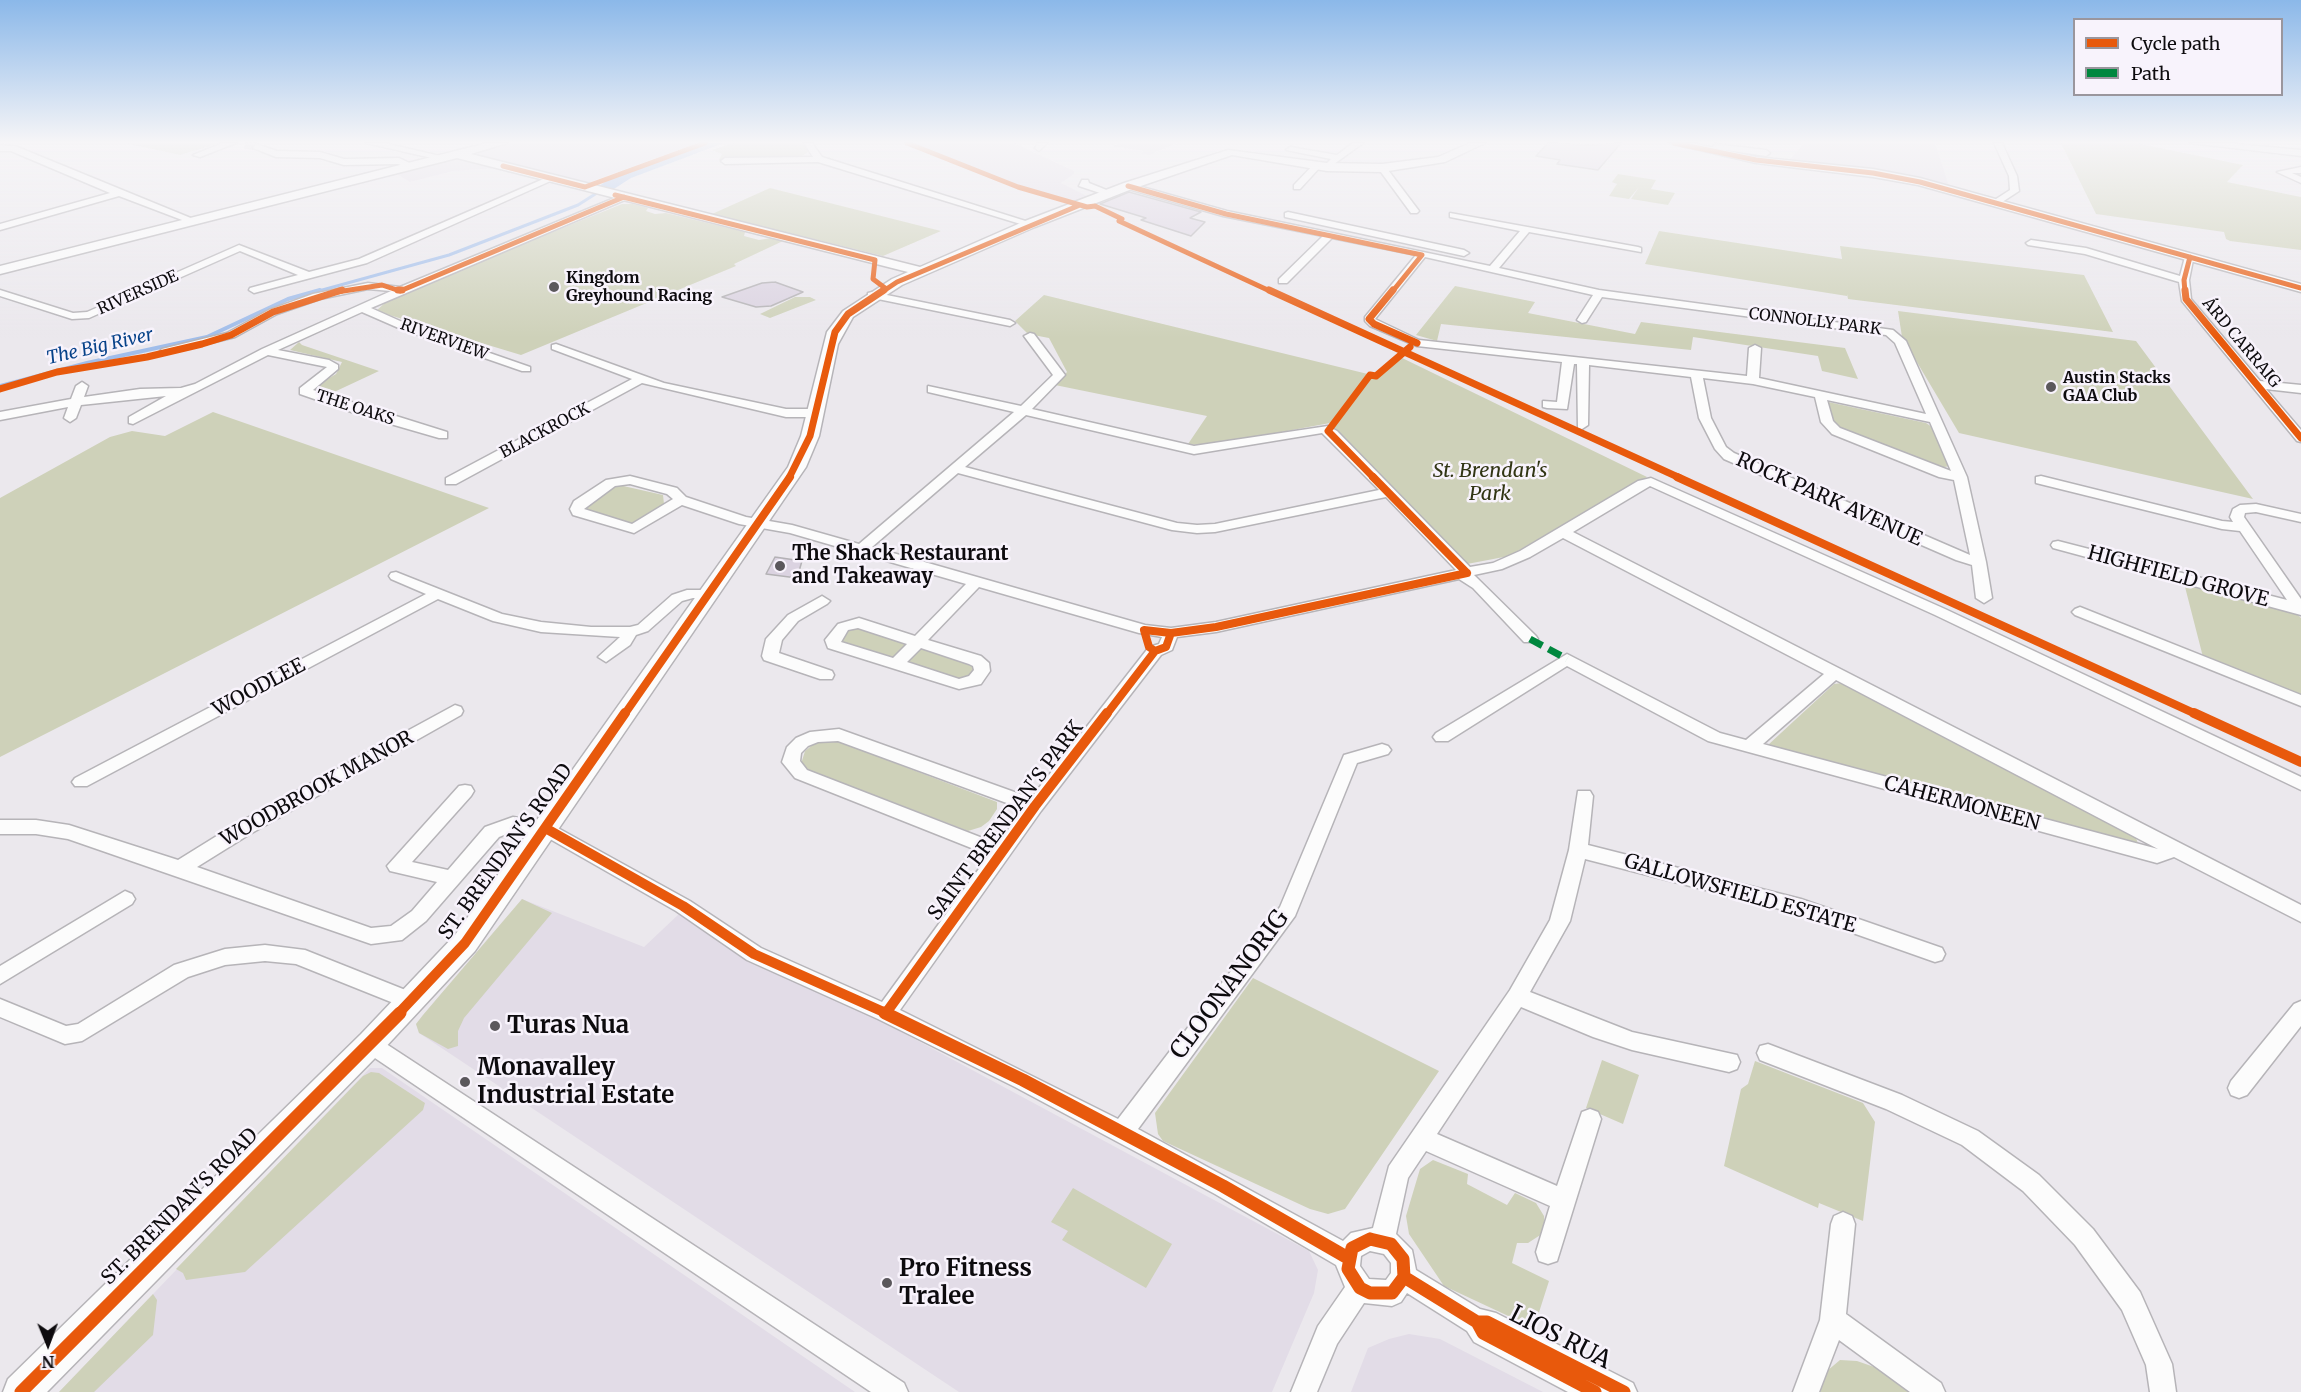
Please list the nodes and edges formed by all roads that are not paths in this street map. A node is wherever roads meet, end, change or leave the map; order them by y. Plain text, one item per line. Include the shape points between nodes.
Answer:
1 (67, 208) edge
2 (159, 208) edge
3 (245, 208) edge
4 (485, 208) edge
5 (598, 208) edge
6 (668, 208) edge
7 (978, 208) edge
8 (1071, 208) edge
9 (1205, 208) edge
10 (1235, 208) edge
11 (1412, 208) edge
12 (2017, 208) edge
13 (1414, 211) dead end
14 (1269, 212) dead end
15 (1226, 214) junction
16 (1453, 215) dead end
17 (193, 221) junction
18 (1030, 224) junction
19 (0, 227) edge
20 (1352, 227) junction
21 (1527, 229) junction
22 (1329, 235) junction
23 (1340, 237) junction
24 (2031, 243) dead end
25 (1638, 250) dead end
26 (1464, 253) dead end
27 (1422, 255) junction
28 (2190, 257) junction
29 (875, 260) junction
30 (1, 269) edge
31 (919, 271) junction
32 (1491, 271) junction
33 (308, 275) junction
34 (2184, 280) junction
35 (1283, 281) dead end
36 (2301, 288) edge
37 (254, 290) dead end
38 (400, 291) junction
39 (879, 292) junction
40 (0, 293) edge
41 (1599, 293) junction
42 (363, 308) junction
43 (1582, 320) dead end
44 (1010, 323) dead end
45 (1030, 336) dead end
46 (556, 347) dead end
47 (1755, 348) dead end
48 (166, 351) dead end
49 (266, 351) junction
50 (1568, 362) junction
51 (1583, 363) junction
52 (526, 369) dead end
53 (1697, 375) junction
54 (639, 380) junction
55 (1753, 380) junction
56 (2257, 384) junction
57 (82, 386) dead end
58 (932, 389) dead end
59 (2301, 389) edge
60 (182, 392) junction
61 (1820, 395) junction
62 (75, 402) junction
63 (1547, 404) dead end
64 (1024, 410) junction
65 (816, 413) junction
66 (0, 416) edge
67 (70, 418) dead end
68 (133, 420) dead end
69 (1936, 420) junction
70 (1582, 424) dead end
71 (443, 435) dead end
72 (2301, 438) edge
73 (954, 468) junction
74 (1960, 477) junction
75 (2041, 480) dead end
76 (451, 481) dead end
77 (1388, 492) junction
78 (681, 500) junction
79 (771, 505) junction
80 (2301, 518) edge
81 (757, 524) junction
82 (782, 526) junction
83 (2242, 527) junction
84 (1561, 531) junction
85 (2058, 545) dead end
86 (861, 549) junction
87 (1979, 562) junction
88 (1465, 574) junction
89 (396, 576) dead end
90 (975, 583) junction
91 (436, 594) junction
92 (708, 594) junction
93 (1984, 598) dead end
94 (822, 601) dead end
95 (2300, 608) edge
96 (2080, 612) dead end
97 (1144, 630) junction
98 (631, 632) junction
99 (1171, 633) junction
100 (1530, 639) dead end
101 (918, 641) junction
102 (1155, 651) junction
103 (606, 657) dead end
104 (896, 664) junction
105 (1835, 673) junction
106 (826, 675) dead end
107 (2301, 702) edge
108 (455, 711) dead end
109 (1442, 737) dead end
110 (1749, 747) junction
111 (1382, 750) dead end
112 (81, 782) dead end
113 (2301, 784) edge
114 (465, 791) dead end
115 (1584, 796) dead end
116 (1035, 806) junction
117 (0, 827) edge
118 (547, 829) junction
119 (2171, 846) junction
120 (1578, 850) junction
121 (1002, 853) junction
122 (180, 868) junction
123 (452, 878) junction
124 (125, 899) dead end
125 (2301, 914) edge
126 (1935, 954) dead end
127 (0, 976) edge
128 (1517, 996) junction
129 (411, 1000) junction
130 (0, 1008) edge
131 (2301, 1010) edge
132 (886, 1013) junction
133 (371, 1043) junction
134 (1768, 1053) dead end
135 (1729, 1062) dead end
136 (2239, 1088) dead end
137 (1590, 1119) dead end
138 (1122, 1133) junction
139 (1420, 1137) junction
140 (1565, 1201) junction
141 (1843, 1224) dead end
142 (1382, 1240) junction
143 (1548, 1252) dead end
144 (1348, 1258) junction
145 (1404, 1277) junction
146 (1360, 1288) junction
147 (1833, 1320) junction
148 (1477, 1322) junction
149 (21, 1392) edge
150 (895, 1392) edge
151 (1304, 1392) edge
152 (1595, 1392) edge
153 (1624, 1392) edge
154 (1806, 1392) edge
155 (1932, 1392) edge
156 (2163, 1392) edge

1 - 19 street
2 - 17 street
3 - 17 main road
4 - 33 street via 363,261
5 - 38 street
6 - 29 main road
7 - 18 street
8 - 18 main road, ST. BRENDAN'S ROAD
9 - 15 street, CONNOLLY PARK
10 - 15 street
11 - 13 street
12 - 28 main road
14 - 20 street
15 - 22 street, CONNOLLY PARK
16 - 21 street
17 - 30 main road
18 - 31 main road, ST. BRENDAN'S ROAD
20 - 23 street
20 - 26 street
21 - 25 street
21 - 32 street
22 - 23 street, CONNOLLY PARK
22 - 35 street
23 - 27 street, CONNOLLY PARK
24 - 34 street, ÁRD CARRAIG via 2086,251
27 - 32 street, CONNOLLY PARK
27 - 50 street via 1369,319 1374,324 1417,343
28 - 34 street, ÁRD CARRAIG
28 - 36 main road
29 - 31 main road
29 - 39 main road via 873,279
31 - 39 main road, ST. BRENDAN'S ROAD
32 - 41 street, CONNOLLY PARK
33 - 37 street
33 - 40 street, RIVERSIDE via 242,249 89,315 72,316
34 - 56 street, ÁRD CARRAIG via 2186,299
38 - 42 street
38 - 48 street via 390,286 368,286 317,296 273,312 231,335
39 - 44 street
39 - 65 main road, ST. BRENDAN'S ROAD via 848,314 835,332
41 - 43 street
41 - 69 street, CONNOLLY PARK via 1889,332 1900,341
42 - 49 street
42 - 52 street, RIVERVIEW via 405,327
45 - 64 street via 1059,375
46 - 54 street
47 - 55 street, CONNOLLY PARK
49 - 60 street
49 - 71 street, THE OAKS via 334,367 304,391
50 - 51 street
50 - 63 street via 1563,406
51 - 53 street
51 - 70 street
53 - 55 street
53 - 87 street, ROCK PARK AVENUE via 1705,418 1721,449 1729,456
54 - 65 street via 786,413
54 - 76 street, BLACKROCK
55 - 61 street
56 - 59 street
56 - 72 street, ÁRD CARRAIG
57 - 62 street
58 - 64 street
60 - 62 street
60 - 68 street
61 - 69 street
61 - 74 street via 1827,422 1836,431
62 - 66 street
62 - 67 street
64 - 73 street
64 - 77 street via 1194,450 1324,429
65 - 79 main road, ST. BRENDAN'S ROAD via 805,450
69 - 74 street
73 - 77 street via 1197,529
73 - 86 street
74 - 87 street
75 - 83 street
77 - 88 street
78 - 78 street via 672,491 621,480 579,504 577,509 634,529
78 - 81 street
79 - 81 main road, ST. BRENDAN'S ROAD
79 - 82 street
80 - 83 street via 2256,508 2240,509 2237,517
81 - 82 street
81 - 92 main road, ST. BRENDAN'S ROAD
82 - 86 street
83 - 95 street, HIGHFIELD GROVE
84 - 88 street via 1525,554
84 - 105 street
84 - 113 street via 1651,482 1940,612
85 - 95 street, HIGHFIELD GROVE
86 - 90 street
87 - 93 street
88 - 99 street
88 - 100 street
89 - 91 street
90 - 97 street
90 - 101 street
91 - 98 street via 498,618 541,627
91 - 112 street, WOODLEE
92 - 98 street via 692,593 677,598 643,628
92 - 118 main road, ST. BRENDAN'S ROAD
94 - 106 street via 793,618 774,639 770,656
96 - 107 street
97 - 99 street
97 - 102 street
98 - 103 street
99 - 102 street, SAINT BRENDAN'S PARK via 1166,647
101 - 104 street
101 - 104 street via 859,623 843,627 833,640 834,645
101 - 104 street via 975,660 981,663 982,671 975,680 959,684
102 - 116 street, SAINT BRENDAN'S PARK
105 - 110 street
105 - 119 street
108 - 122 street, WOODBROOK MANOR
109 - 110 street, CAHERMONEEN via 1567,659 1684,723
110 - 119 street, CAHERMONEEN via 2157,856 2167,853
111 - 138 street, CLOONANORIG via 1350,759 1288,911
114 - 123 street via 397,866
115 - 120 street
116 - 121 street, SAINT BRENDAN'S PARK
116 - 121 street via 839,735 808,738 793,751 793,766 801,774
117 - 122 street via 69,832
118 - 123 street via 513,824 492,832
118 - 129 main road, ST. BRENDAN'S ROAD via 465,943
118 - 132 street via 683,906 754,954
119 - 125 street
120 - 126 street, GALLOWSFIELD ESTATE via 1801,907
120 - 128 street via 1560,921
121 - 132 street, SAINT BRENDAN'S PARK
122 - 123 street via 371,936 395,934 419,916
124 - 127 street
128 - 135 street via 1601,1032
128 - 139 street
129 - 130 street via 298,956 265,953 225,957 181,971 82,1032 65,1035
129 - 133 main road, ST. BRENDAN'S ROAD
131 - 136 street
132 - 138 street
133 - 149 main road, ST. BRENDAN'S ROAD
133 - 150 street
134 - 156 street via 1894,1102 1970,1138 2031,1183 2084,1237 2131,1301 2159,1364
137 - 140 street
138 - 144 street
139 - 140 street
139 - 142 street via 1397,1174
140 - 143 street
141 - 147 street
142 - 144 street via 1360,1242
142 - 145 street via 1403,1259
144 - 146 street via 1353,1280
145 - 146 street via 1392,1293 1370,1293
145 - 148 street, LIOS RUA
146 - 151 street via 1327,1335
147 - 154 street
147 - 155 street
148 - 152 street, LIOS RUA via 1483,1333
148 - 153 street, LIOS RUA via 1487,1322

